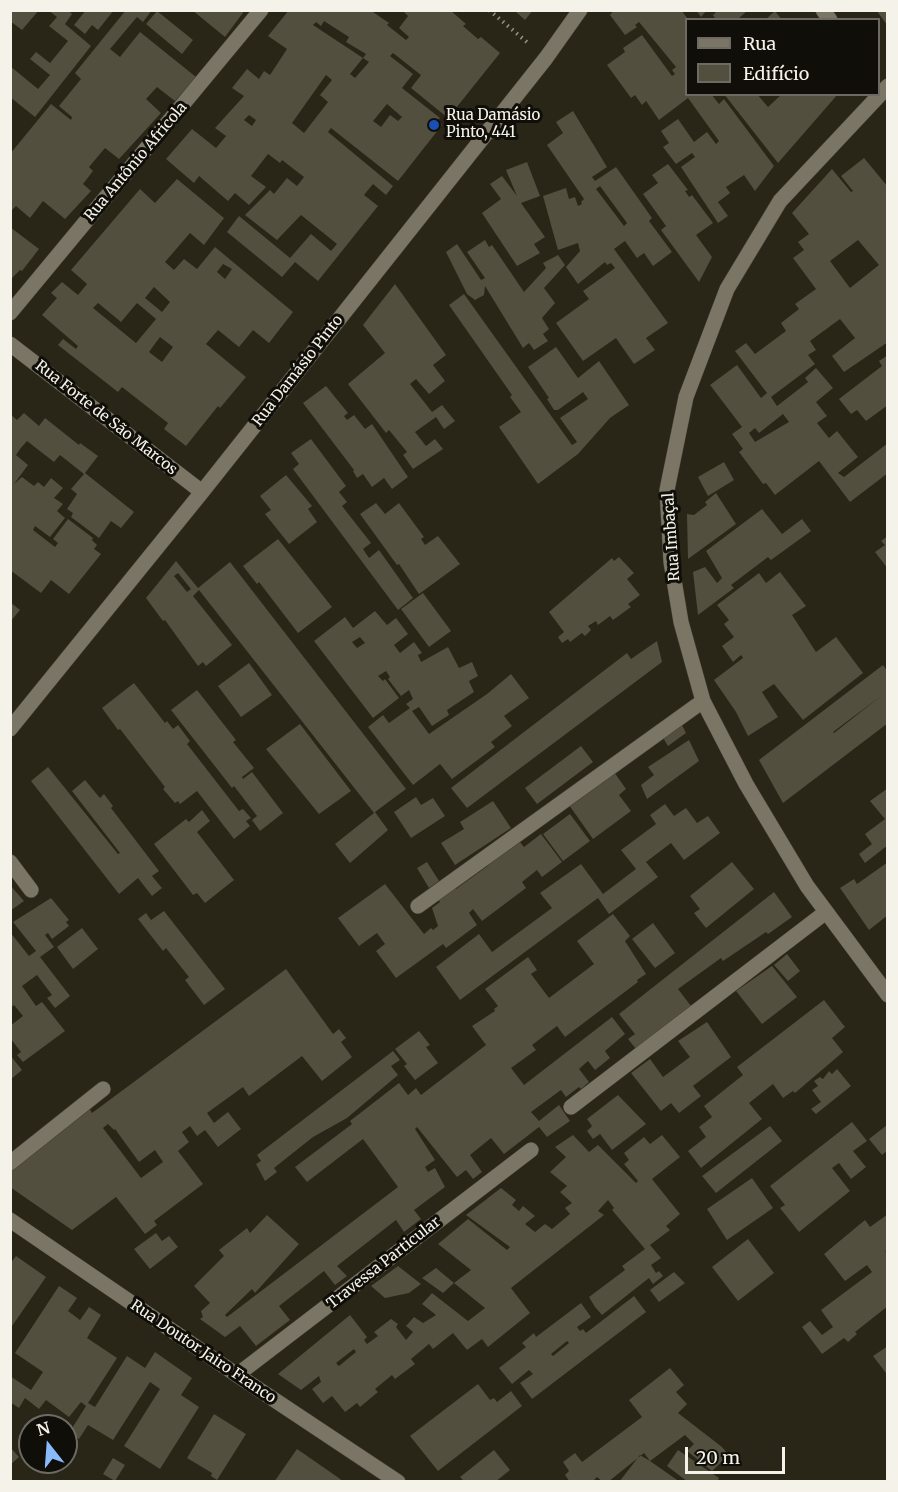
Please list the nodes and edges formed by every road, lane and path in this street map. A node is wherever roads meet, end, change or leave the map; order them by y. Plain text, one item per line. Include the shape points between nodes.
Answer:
1 (261, 10) edge
2 (489, 10) edge
3 (580, 10) edge
4 (546, 58) junction
5 (877, 96) edge
6 (10, 313) edge
7 (10, 344) edge
8 (202, 492) junction
9 (703, 701) junction
10 (10, 729) edge
11 (10, 862) edge
12 (31, 890) dead end
13 (418, 906) dead end
14 (826, 912) junction
15 (888, 994) edge
16 (103, 1089) dead end
17 (571, 1107) dead end
18 (531, 1150) dead end
19 (10, 1162) edge
20 (10, 1220) edge
21 (237, 1375) junction
22 (398, 1482) edge

1 - 6 street, Rua Antônio Africola
2 - 4 path
3 - 4 street, Rua Damásio Pinto
4 - 8 street, Rua Damásio Pinto
5 - 9 street, Rua Imbaçal via 780,201 727,289 686,397 667,490 671,562 681,622
7 - 8 street, Rua Forte de São Marcos
8 - 10 street, Rua Damásio Pinto
9 - 13 street
9 - 14 street, Rua Imbaçal via 746,784
11 - 12 street
14 - 15 street, Rua Imbaçal
14 - 17 street
16 - 19 street
18 - 21 street, Travessa Particular
20 - 21 street, Rua Doutor Jairo Franco
21 - 22 street, Rua Doutor Jairo Franco

